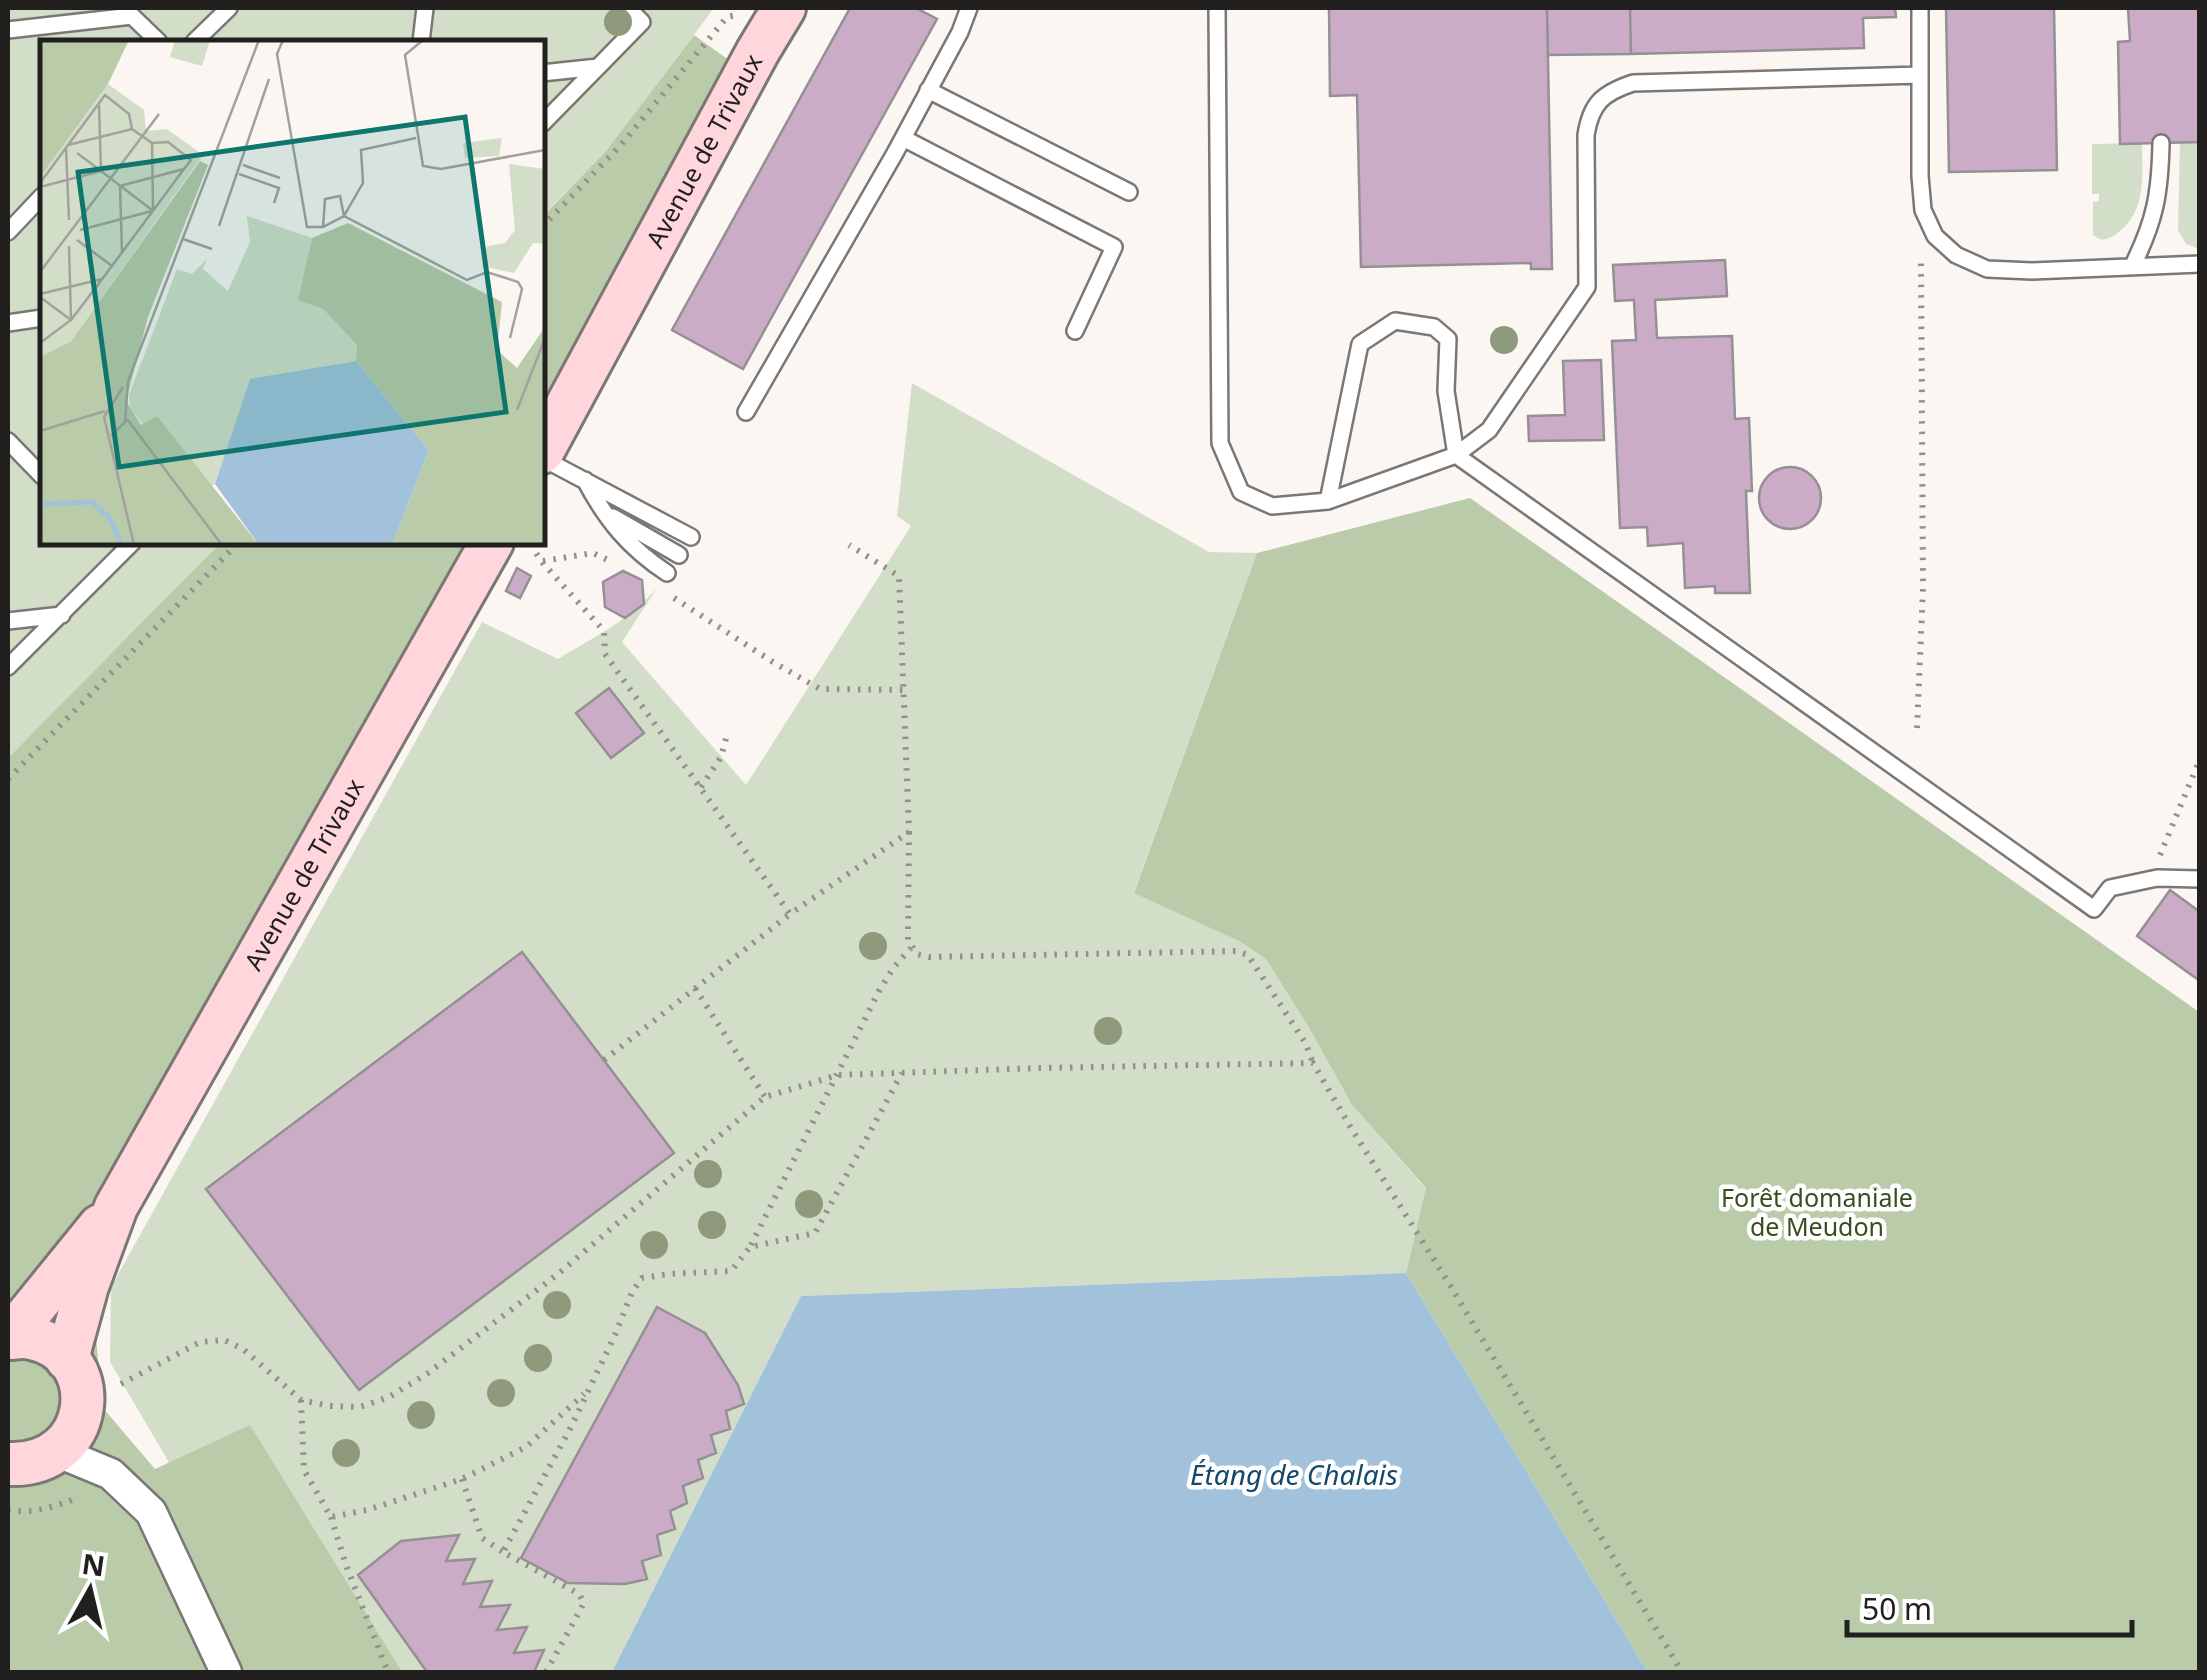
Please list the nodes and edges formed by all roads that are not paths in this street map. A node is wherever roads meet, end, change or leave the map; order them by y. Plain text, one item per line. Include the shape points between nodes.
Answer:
1 (229, 8) edge
2 (425, 8) edge
3 (628, 8) edge
4 (969, 8) edge
5 (1216, 8) edge
6 (1920, 8) edge
7 (129, 10) edge
8 (764, 10) edge
9 (8, 30) edge
10 (157, 40) edge
11 (196, 40) edge
12 (421, 40) edge
13 (598, 67) junction
14 (545, 73) edge
15 (1920, 75) junction
16 (928, 90) junction
17 (545, 121) edge
18 (903, 138) junction
19 (2161, 143) dead end
20 (1129, 192) dead end
21 (40, 198) edge
22 (8, 232) edge
23 (2200, 264) edge
24 (2132, 267) junction
25 (40, 318) edge
26 (8, 322) edge
27 (1074, 331) dead end
28 (746, 412) dead end
29 (8, 441) edge
30 (545, 449) edge
31 (1456, 455) junction
32 (545, 457) edge
33 (40, 474) edge
34 (585, 480) junction
35 (1328, 501) junction
36 (600, 510) junction
37 (691, 536) dead end
38 (490, 545) edge
39 (122, 546) edge
40 (679, 555) dead end
41 (667, 573) dead end
42 (62, 614) junction
43 (8, 621) edge
44 (8, 667) edge
45 (2200, 879) edge
46 (116, 1207) junction
47 (8, 1338) edge
48 (47, 1432) edge
49 (226, 1672) edge

1 - 11 lane
2 - 12 lane
3 - 13 lane via 642,22
4 - 16 lane
5 - 35 lane via 1220,443 1242,492 1272,506
6 - 15 lane
7 - 9 lane
7 - 10 lane
8 - 30 main road, Avenue de Trivaux via 758,50
13 - 14 lane
13 - 17 lane
15 - 24 lane via 1920,176 1934,236 1988,270
15 - 31 lane via 1634,83 1599,100 1586,135 1586,287 1489,430
16 - 18 lane
16 - 20 lane
18 - 27 lane via 1114,247
18 - 28 lane
19 - 24 lane via 2152,226
21 - 22 lane
23 - 24 lane
25 - 26 lane
29 - 33 lane
31 - 35 lane
31 - 35 lane via 1446,391 1448,340 1434,327 1395,320 1360,344
31 - 45 lane via 2094,908 2110,888 2157,878
32 - 34 lane
34 - 36 lane
34 - 37 lane
36 - 40 lane
36 - 41 lane via 641,556
38 - 46 main road, Avenue de Trivaux
39 - 42 lane
42 - 43 lane
42 - 44 lane
46 - 47 main road, Avenue de Trivaux
46 - 48 main road, Avenue de Trivaux
47 - 48 main road via 51,1345
48 - 49 street via 92,1432 111,1474 151,1512

